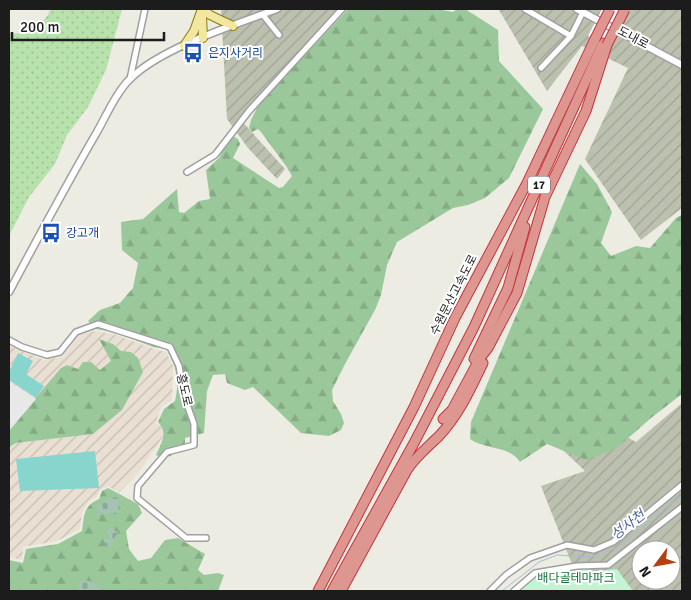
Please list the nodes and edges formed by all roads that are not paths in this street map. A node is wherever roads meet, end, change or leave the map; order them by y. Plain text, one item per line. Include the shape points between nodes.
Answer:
1 (146, 9) edge
2 (202, 9) edge
3 (277, 9) edge
4 (342, 9) edge
5 (525, 9) edge
6 (610, 9) edge
7 (620, 9) edge
8 (625, 9) edge
9 (580, 10) edge
10 (262, 15) junction
11 (233, 26) junction
12 (279, 35) dead end
13 (571, 36) junction
14 (203, 38) junction
15 (602, 42) junction
16 (184, 46) junction
17 (682, 65) edge
18 (541, 68) dead end
19 (130, 78) junction
20 (187, 172) dead end
21 (534, 197) junction
22 (9, 292) edge
23 (9, 340) edge
24 (488, 348) junction
25 (682, 485) edge
26 (682, 507) edge
27 (206, 538) dead end
28 (319, 590) edge
29 (332, 591) edge
30 (341, 591) edge
31 (490, 591) edge
32 (514, 591) edge

1 - 19 street
2 - 11 main road
2 - 14 main road
2 - 16 main road
3 - 10 street
4 - 20 street via 249,111 216,155
5 - 13 street
6 - 15 highway, 수원문산고속도로 / 17, bridge
7 - 15 highway, 수원문산고속도로 / 17
8 - 15 highway, bridge
9 - 13 street, 도내로
9 - 17 street, 도내로
10 - 11 street
10 - 12 street
11 - 14 street
13 - 18 street, 도내로
14 - 16 street
15 - 21 highway, 수원문산고속도로 / 17
15 - 24 highway via 586,111 545,197 517,293
15 - 28 highway, 수원문산고속도로 / 17 via 455,318 414,407
16 - 19 street
19 - 22 street via 88,147
21 - 24 highway via 508,288 443,419 452,410
21 - 29 highway, 수원문산고속도로 / 17 via 474,327
23 - 27 street, 흥도로 via 47,355 60,352 76,332 98,324 170,347 179,366 184,396 194,424 194,445 167,452 138,486 137,498 186,538
24 - 30 highway via 467,396 439,436 413,460
25 - 31 street via 613,542 594,550 567,545 530,558
26 - 32 street via 608,565 535,573

